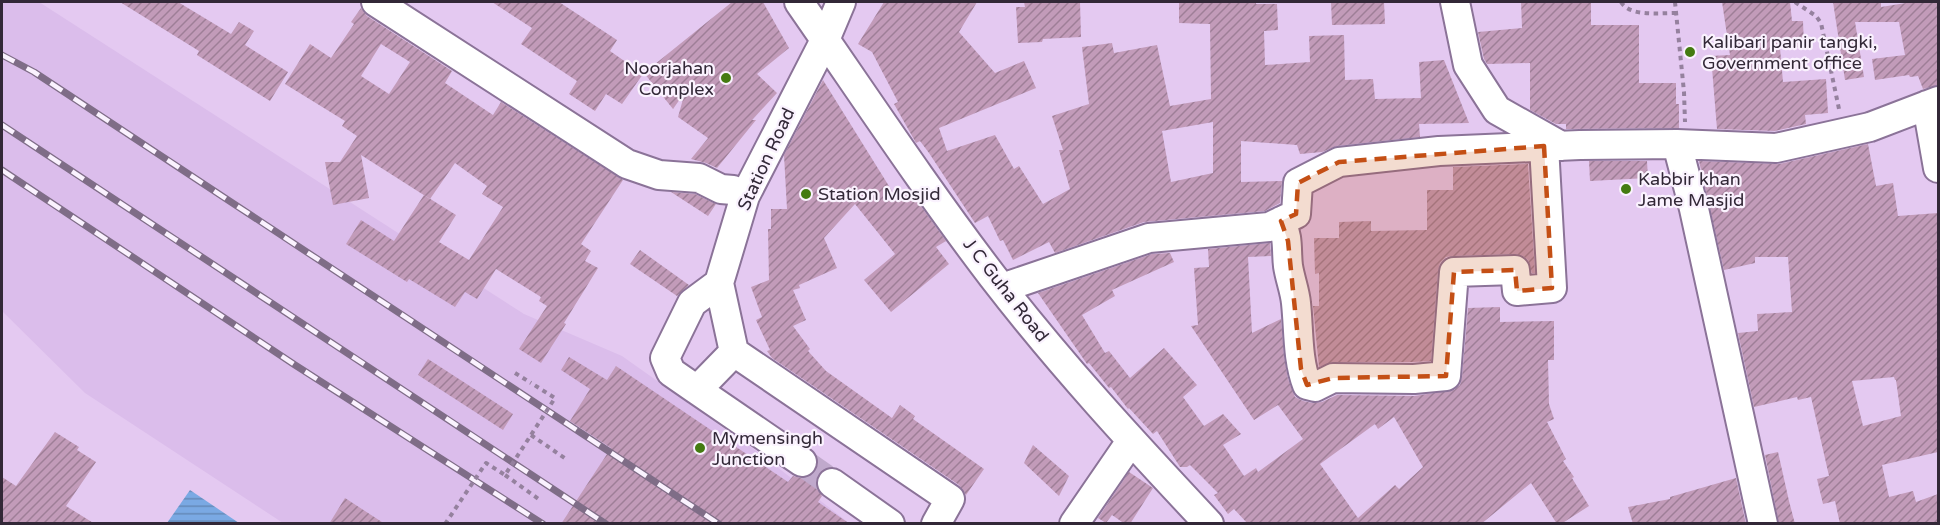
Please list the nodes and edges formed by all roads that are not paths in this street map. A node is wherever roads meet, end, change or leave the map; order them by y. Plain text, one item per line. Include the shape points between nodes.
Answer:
1 (376, 2) edge
2 (799, 2) edge
3 (841, 2) edge
4 (1455, 2) edge
5 (825, 40) junction
6 (1933, 103) edge
7 (1681, 144) junction
8 (1553, 146) junction
9 (1938, 168) edge
10 (745, 196) junction
11 (1281, 221) junction
12 (719, 283) junction
13 (1002, 288) junction
14 (734, 352) junction
15 (697, 390) junction
16 (1131, 441) junction
17 (802, 462) tunnel mouth
18 (832, 483) tunnel mouth
19 (890, 524) edge
20 (936, 524) edge
21 (1074, 524) edge
22 (1209, 524) edge
23 (1763, 524) edge

1 - 10 street via 627,164 659,175 699,178
2 - 5 street, J C Guha Road
3 - 5 street, Station Road
4 - 8 street via 1468,65 1497,111
5 - 10 street, Station Road
5 - 13 street, J C Guha Road via 903,155
6 - 7 street via 1870,127 1776,148
6 - 9 street
7 - 8 street
7 - 23 street
8 - 11 street via 1439,151 1339,162 1298,183 1296,214
8 - 11 street via 1552,288 1517,291 1515,270 1454,272 1446,375 1414,379 1333,378 1315,387 1307,385 1301,369 1288,241
10 - 12 street, Station Road
11 - 13 street via 1269,227 1149,238
12 - 14 street, Station Road
12 - 15 street via 692,303 665,357 672,372
13 - 16 street, J C Guha Road
14 - 15 street
14 - 20 street via 950,499
15 - 17 street
16 - 21 street
16 - 22 street, J C Guha Road
18 - 19 street

